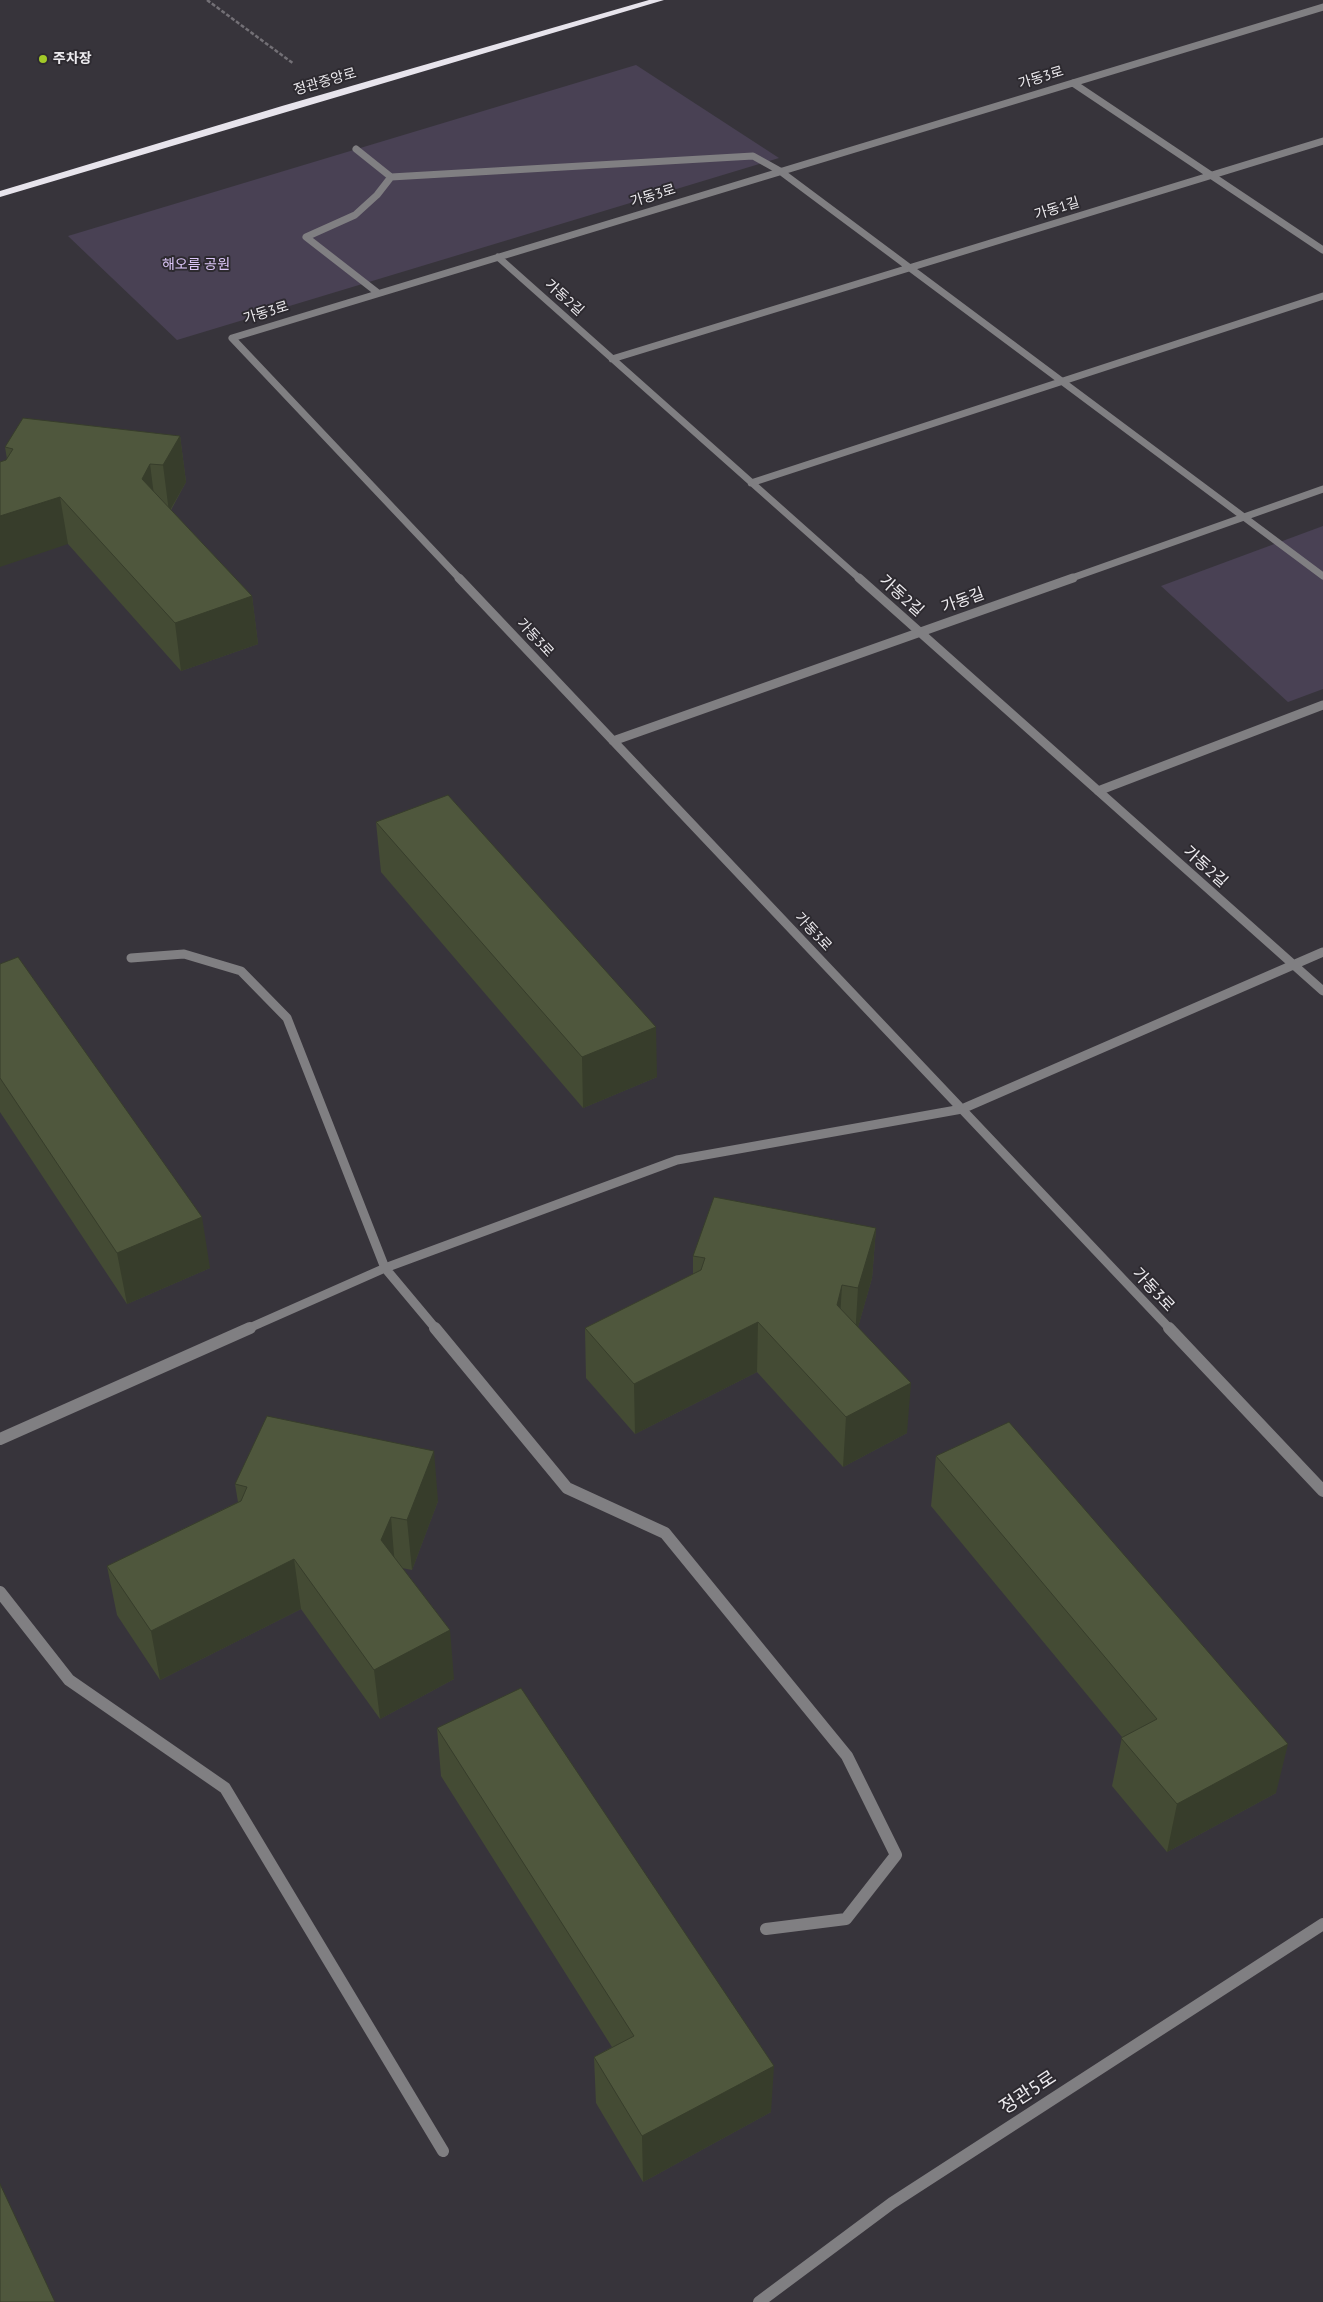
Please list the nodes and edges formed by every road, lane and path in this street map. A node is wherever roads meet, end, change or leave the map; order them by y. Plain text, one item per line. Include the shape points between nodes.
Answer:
1 (207, 0) edge
2 (660, 0) edge
3 (1323, 7) edge
4 (1073, 83) junction
5 (335, 94) junction
6 (1323, 141) edge
7 (356, 149) dead end
8 (780, 171) junction
9 (1211, 175) junction
10 (391, 177) junction
11 (0, 194) edge
12 (1323, 250) edge
13 (498, 257) junction
14 (910, 267) junction
15 (378, 293) junction
16 (1323, 296) edge
17 (612, 359) junction
18 (1063, 381) junction
19 (751, 483) junction
20 (1323, 489) edge
21 (1244, 517) junction
22 (1323, 576) edge
23 (919, 632) junction
24 (1323, 704) edge
25 (613, 741) junction
26 (1098, 791) junction
27 (1323, 952) edge
28 (131, 958) dead end
29 (1293, 965) junction
30 (1323, 991) edge
31 (962, 1109) junction
32 (385, 1268) junction
33 (0, 1439) edge
34 (1323, 1491) edge
35 (0, 1592) edge
36 (1323, 1924) edge
37 (766, 1928) dead end
38 (443, 2151) dead end
39 (759, 2302) edge

1 - 5 path
2 - 5 highway, 정관중앙로
3 - 4 street, 가동3로
4 - 8 street, 가동3로
4 - 9 street
5 - 11 highway, 정관중앙로
6 - 9 street, 가동1길
7 - 10 street
8 - 10 street via 753,156
8 - 13 street, 가동3로
8 - 14 street
9 - 12 street
9 - 14 street, 가동1길
10 - 15 street via 355,215 306,237
13 - 15 street, 가동3로
13 - 17 street, 가동2길
14 - 17 street
14 - 18 street
15 - 25 street, 가동3로 via 232,338
16 - 18 street
17 - 19 street, 가동2길
18 - 19 street
18 - 21 street
19 - 23 street, 가동2길
20 - 21 street, 가동길
21 - 22 street
21 - 23 street, 가동길
23 - 25 street, 가동길
23 - 26 street, 가동2길
24 - 26 street
25 - 31 street, 가동3로
26 - 29 street, 가동2길
27 - 29 street
28 - 32 street via 184,954 241,971 287,1018
29 - 30 street, 가동2길
29 - 31 street
31 - 32 street via 677,1160
31 - 34 street, 가동3로
32 - 33 street
32 - 37 street via 566,1488 665,1533 847,1756 896,1855 846,1919
35 - 38 street via 70,1680 225,1788
36 - 39 street, 정관5로 via 892,2204

